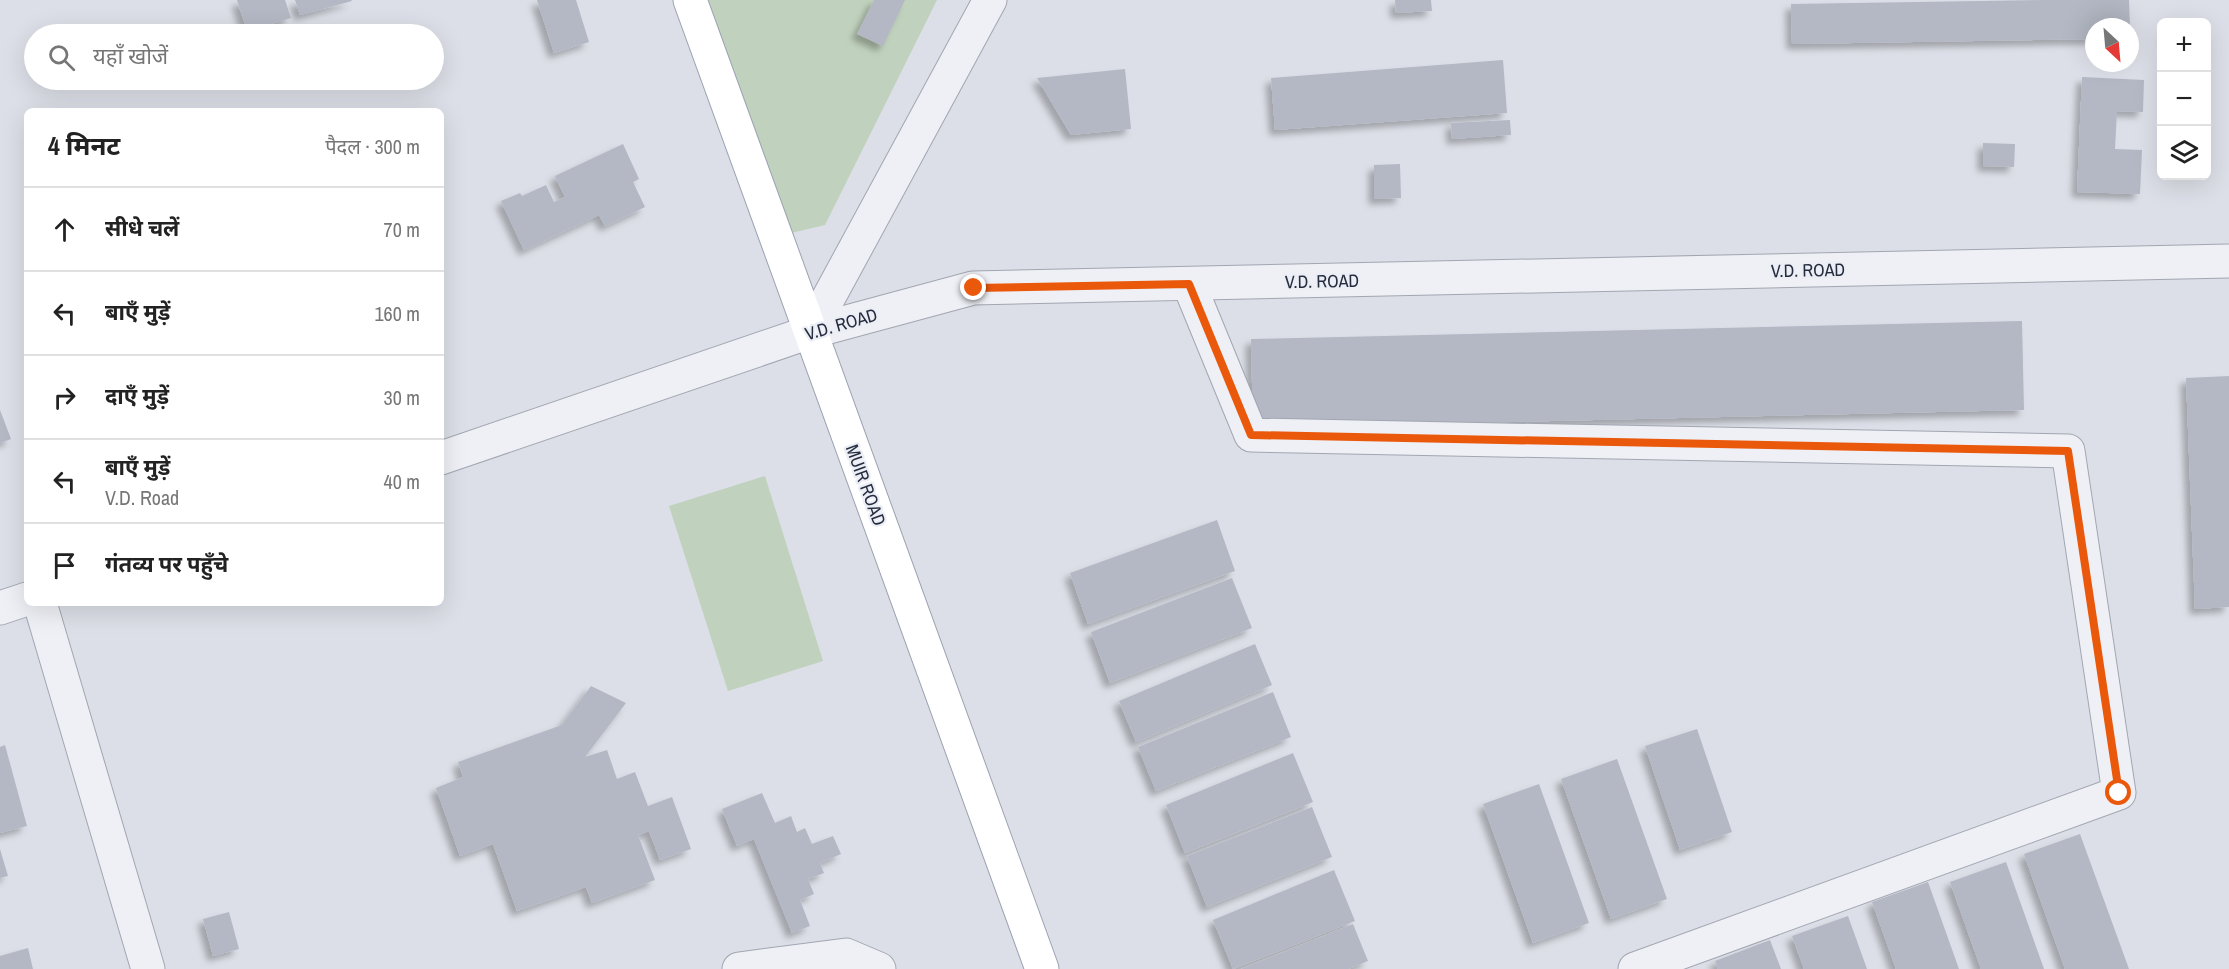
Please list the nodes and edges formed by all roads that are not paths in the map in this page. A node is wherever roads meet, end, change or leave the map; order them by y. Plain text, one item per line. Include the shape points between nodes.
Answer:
1 (690, 0) edge
2 (990, 0) edge
3 (2229, 261) edge
4 (1189, 284) junction
5 (810, 332) junction
6 (444, 457) edge
7 (24, 600) edge
8 (41, 606) edge
9 (0, 608) edge
10 (148, 969) edge
11 (739, 969) edge
12 (879, 969) edge
13 (1042, 969) edge
14 (1635, 969) edge

1 - 5 main road, MUIR ROAD
2 - 5 street
3 - 4 street, V.D. ROAD
4 - 5 street, V.D. ROAD via 974,288
4 - 14 street via 1251,435 2068,451 2119,793
5 - 6 street, V.D. ROAD
5 - 13 main road, MUIR ROAD
7 - 9 street
8 - 10 street
11 - 12 street via 846,955

